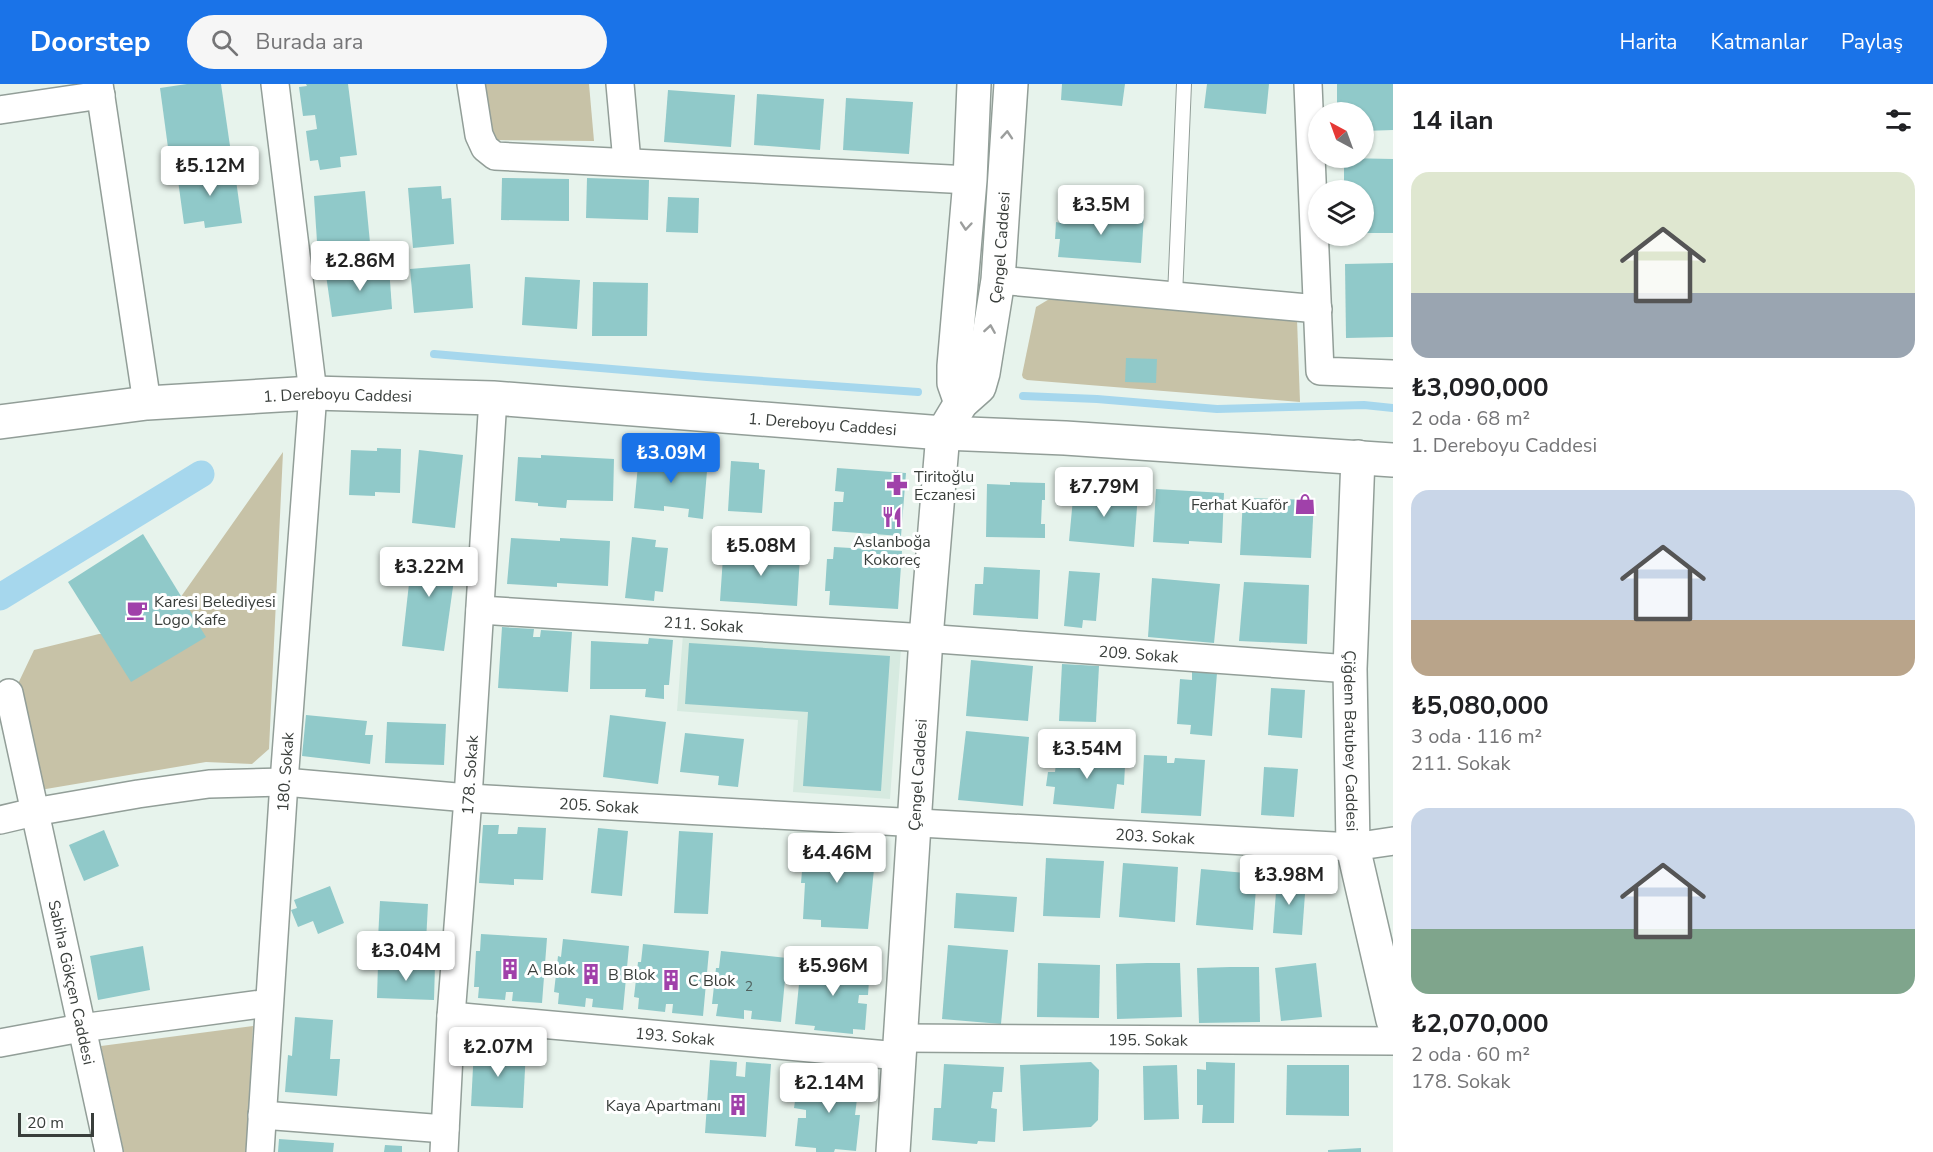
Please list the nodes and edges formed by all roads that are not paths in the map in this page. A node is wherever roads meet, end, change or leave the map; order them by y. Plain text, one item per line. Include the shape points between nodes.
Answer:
1 (275, 84) edge
2 (471, 84) edge
3 (620, 84) edge
4 (974, 84) edge
5 (1011, 84) edge
6 (1184, 84) edge
7 (1308, 84) edge
8 (100, 90) edge
9 (0, 110) edge
10 (627, 162) junction
11 (970, 180) junction
12 (998, 280) junction
13 (1175, 296) junction
14 (1318, 309) junction
15 (1393, 374) edge
16 (965, 391) junction
17 (313, 393) junction
18 (494, 398) junction
19 (147, 403) junction
20 (0, 422) edge
21 (944, 433) junction
22 (1359, 458) junction
23 (1393, 460) edge
24 (480, 610) junction
25 (926, 638) junction
26 (1350, 669) junction
27 (9, 693) dead end
28 (284, 782) junction
29 (468, 798) junction
30 (34, 812) junction
31 (0, 820) edge
32 (915, 822) junction
33 (1393, 841) edge
34 (1353, 847) junction
35 (269, 1003) junction
36 (451, 1016) junction
37 (1393, 1020) edge
38 (81, 1028) junction
39 (1393, 1041) edge
40 (0, 1043) edge
41 (900, 1047) junction
42 (262, 1115) junction
43 (445, 1141) edge
44 (109, 1152) edge
45 (260, 1152) edge
46 (893, 1152) edge

1 - 17 street, 180. Sokak
2 - 10 street via 478,135 484,148 495,156
3 - 10 street
4 - 11 main road, Çengel Caddesi
12 -> 5 main road, Çengel Caddesi
6 - 13 lane
7 - 14 street
8 - 9 street
8 - 19 street
10 - 11 street
11 -> 16 main road, Çengel Caddesi
12 - 13 street
16 -> 12 main road, Çengel Caddesi via 983,373
13 - 14 street
14 - 15 street via 1320,370
16 - 21 main road, Çengel Caddesi
17 - 18 main road, 1. Dereboyu Caddesi
17 - 19 main road, 1. Dereboyu Caddesi
17 - 28 street, 180. Sokak
18 - 21 main road, 1. Dereboyu Caddesi
18 - 24 street, 178. Sokak
19 - 20 main road, 1. Dereboyu Caddesi
21 - 22 main road, 1. Dereboyu Caddesi
21 - 25 main road, Çengel Caddesi
22 - 23 main road, 1. Dereboyu Caddesi
22 - 26 main road, Çiğdem Batubey Caddesi
24 - 25 street, 211. Sokak
24 - 29 street, 178. Sokak
25 - 26 street, 209. Sokak
25 - 32 main road, Çengel Caddesi
26 - 34 main road, Çiğdem Batubey Caddesi
27 - 30 street, Sabiha Gökçen Caddesi
28 - 29 street, 205. Sokak
28 - 30 street, 205. Sokak via 209,784
28 - 35 street, 180. Sokak
29 - 32 street, 205. Sokak
29 - 36 street, 178. Sokak
30 - 31 street, 205. Sokak
30 - 38 street, Sabiha Gökçen Caddesi
32 - 34 street, 203. Sokak
32 - 41 main road, Çengel Caddesi
33 - 34 street, 203. Sokak
34 - 37 main road, Çiğdem Batubey Caddesi
35 - 38 street
35 - 42 street, 180. Sokak
36 - 41 street, 193. Sokak
36 - 43 street, 178. Sokak
38 - 40 street
38 - 44 street, Sabiha Gökçen Caddesi
39 - 41 street, 195. Sokak
41 - 46 main road, Çengel Caddesi
42 - 43 street
42 - 45 street, 180. Sokak

